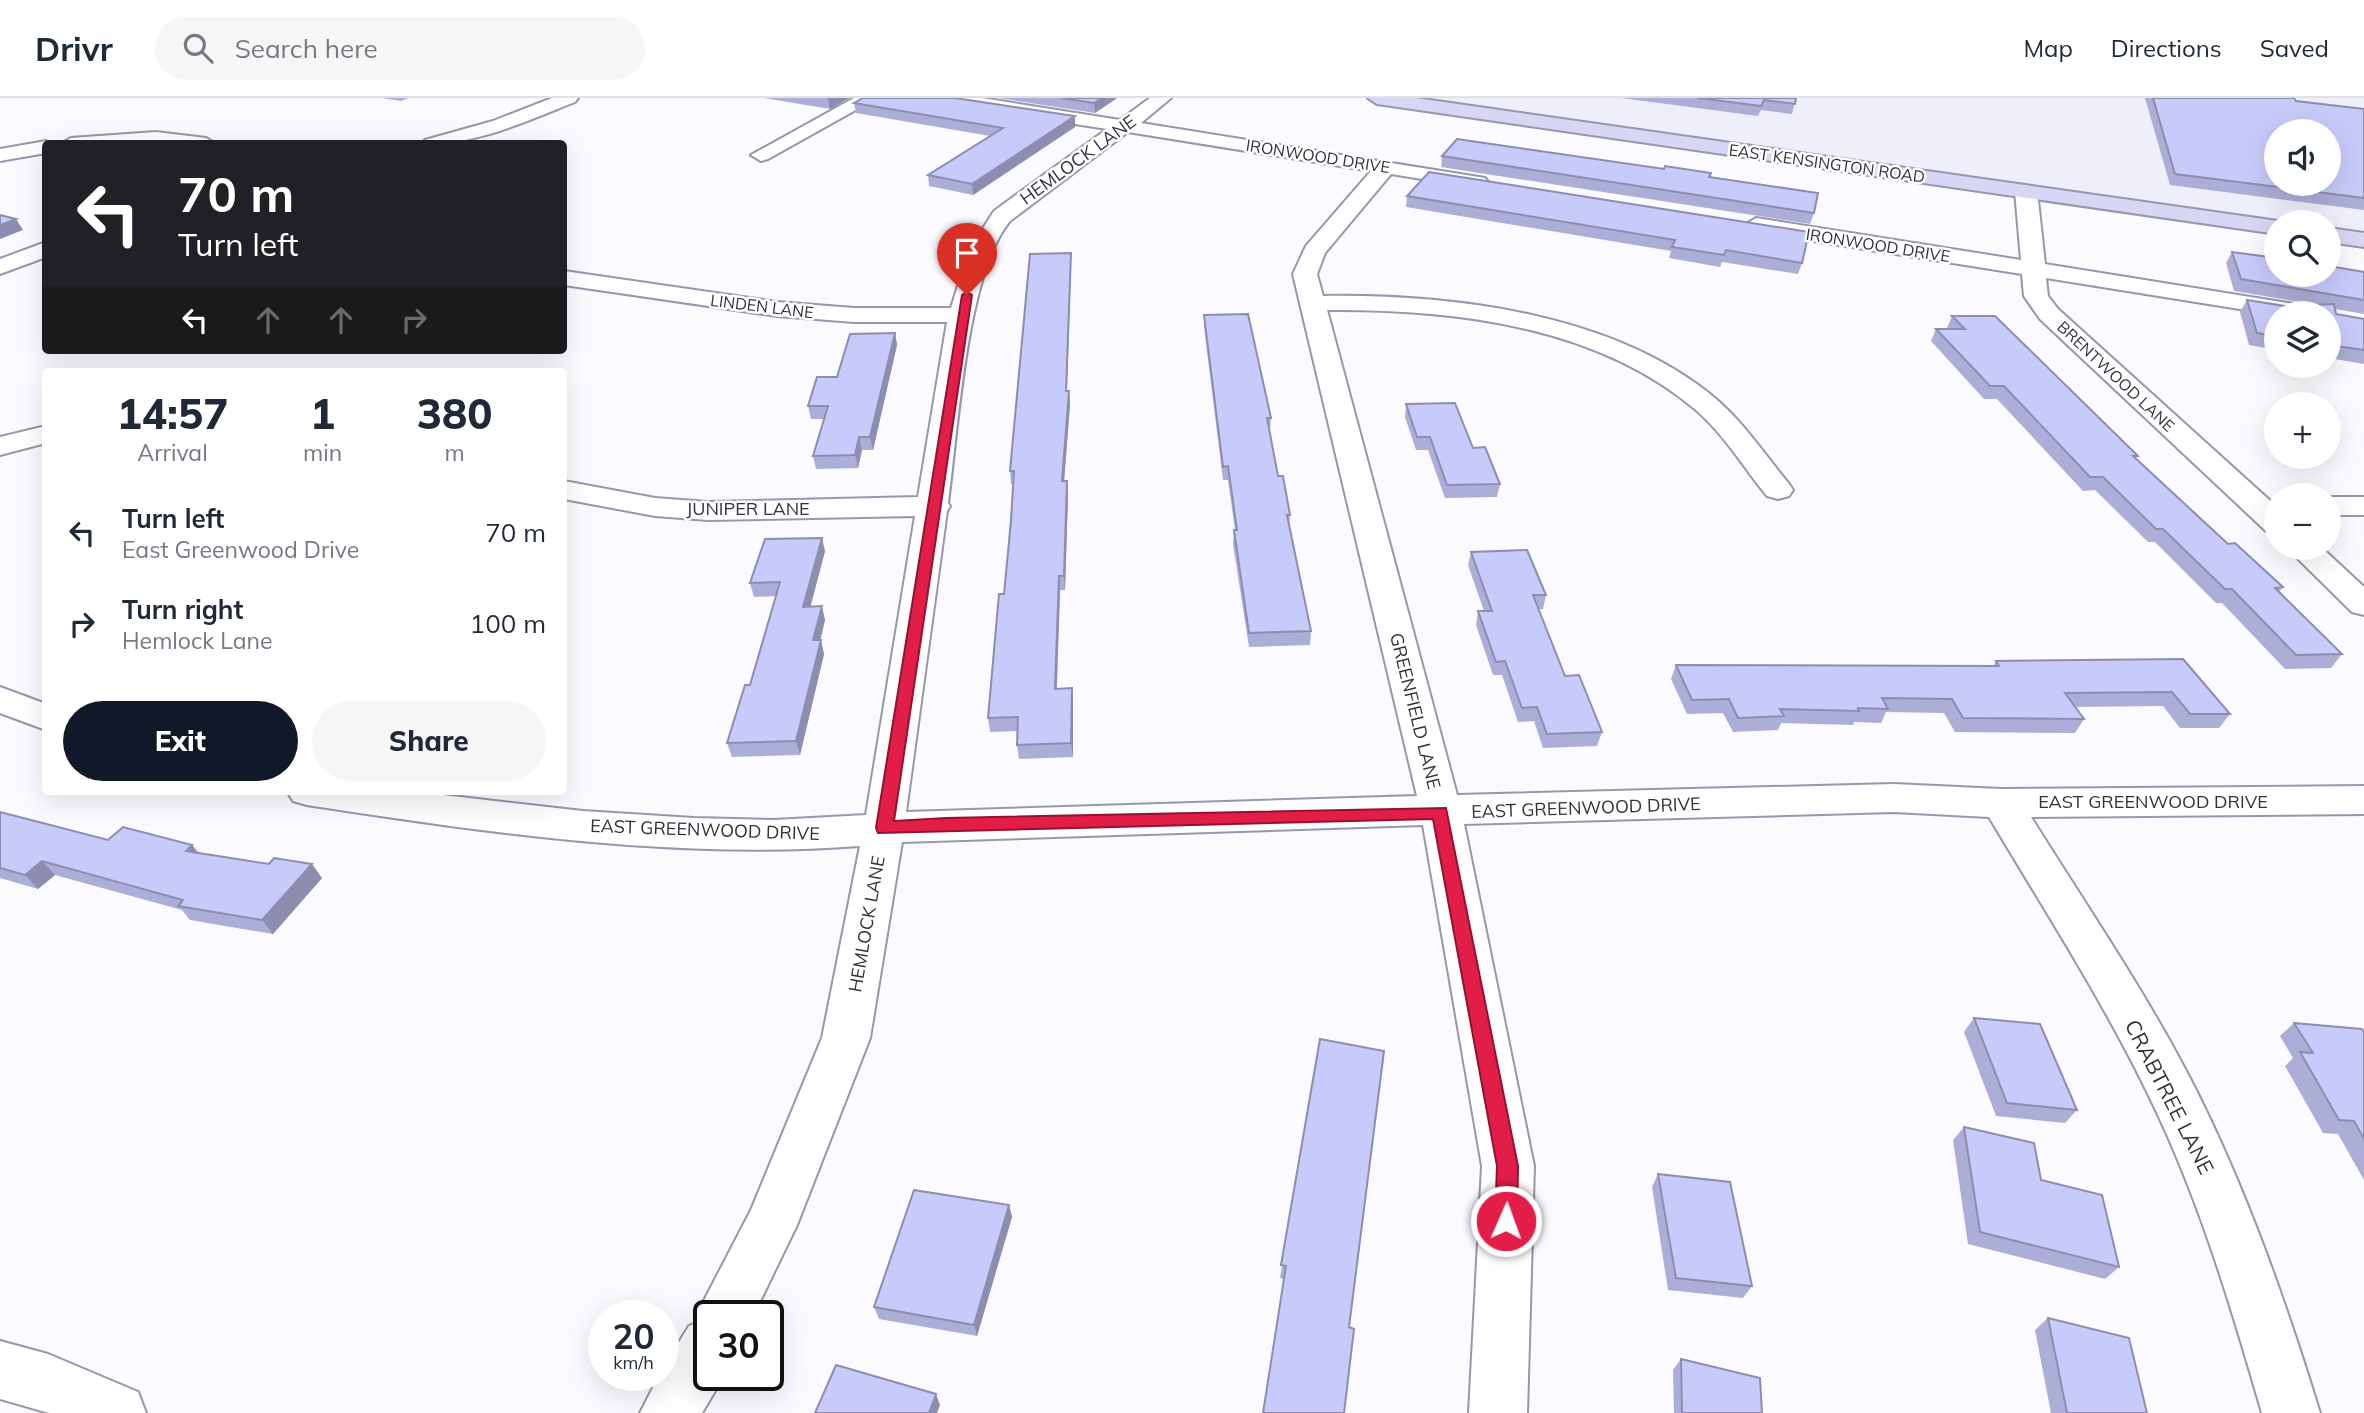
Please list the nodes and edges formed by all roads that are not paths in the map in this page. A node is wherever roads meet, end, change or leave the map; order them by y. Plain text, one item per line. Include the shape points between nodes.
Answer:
1 (569, 98) edge
2 (868, 98) edge
3 (947, 98) edge
4 (1163, 98) edge
5 (1377, 98) edge
6 (1124, 126) junction
7 (128, 140) edge
8 (173, 140) edge
9 (446, 140) edge
10 (42, 148) edge
11 (0, 155) edge
12 (761, 155) dead end
13 (1386, 167) junction
14 (1497, 185) edge
15 (2026, 191) junction
16 (1731, 222) edge
17 (2264, 225) edge
18 (2341, 237) edge
19 (2364, 240) edge
20 (42, 251) edge
21 (0, 267) edge
22 (2034, 269) junction
23 (567, 278) edge
24 (1314, 303) junction
25 (2264, 306) edge
26 (961, 315) junction
27 (42, 435) edge
28 (0, 446) edge
29 (1778, 490) dead end
30 (567, 491) edge
31 (935, 506) junction
32 (2264, 506) edge
33 (2341, 506) edge
34 (2364, 506) edge
35 (2316, 560) edge
36 (2364, 605) edge
37 (0, 699) edge
38 (42, 716) edge
39 (335, 795) edge
40 (2364, 800) edge
41 (2001, 803) junction
42 (1441, 812) junction
43 (884, 828) junction
44 (732, 1300) edge
45 (0, 1370) edge
46 (693, 1373) edge
47 (117, 1413) edge
48 (669, 1413) edge
49 (1498, 1413) edge
50 (2291, 1413) edge

1 - 9 street
2 - 12 street
3 - 6 street, IRONWOOD DRIVE
4 - 6 street, HEMLOCK LANE
5 - 15 main road, EAST KENSINGTON ROAD
6 - 13 street, IRONWOOD DRIVE
6 - 26 street, HEMLOCK LANE via 992,226 978,254
7 - 8 street
10 - 11 street
13 - 14 street, IRONWOOD DRIVE
13 - 24 street, GREENFIELD LANE via 1314,250 1305,274
15 - 17 main road, EAST KENSINGTON ROAD
15 - 22 street, BRENTWOOD LANE
16 - 22 street, IRONWOOD DRIVE
18 - 19 main road
20 - 21 street
22 - 25 street, IRONWOOD DRIVE
22 - 32 street, BRENTWOOD LANE via 2036,296 2049,314
23 - 26 street, LINDEN LANE via 777,309
24 - 29 street via 1386,302 1459,309 1540,327 1613,351 1650,368 1704,403
24 - 42 street, GREENFIELD LANE
26 - 31 street, HEMLOCK LANE
27 - 28 street
30 - 31 street, JUNIPER LANE via 654,507 708,511
31 - 43 street, HEMLOCK LANE
33 - 34 street
35 - 36 street
37 - 38 street
39 - 43 street, EAST GREENWOOD DRIVE via 514,821 626,830 804,835
40 - 41 street, EAST GREENWOOD DRIVE
41 - 42 street, EAST GREENWOOD DRIVE via 1894,798
41 - 50 street, CRABTREE LANE via 2178,1106 2249,1278
42 - 43 street, EAST GREENWOOD DRIVE
42 - 49 street, GREENFIELD LANE via 1508,1166
43 - 44 street, HEMLOCK LANE via 846,1038 771,1225
45 - 47 street via 48,1383
46 - 48 street

